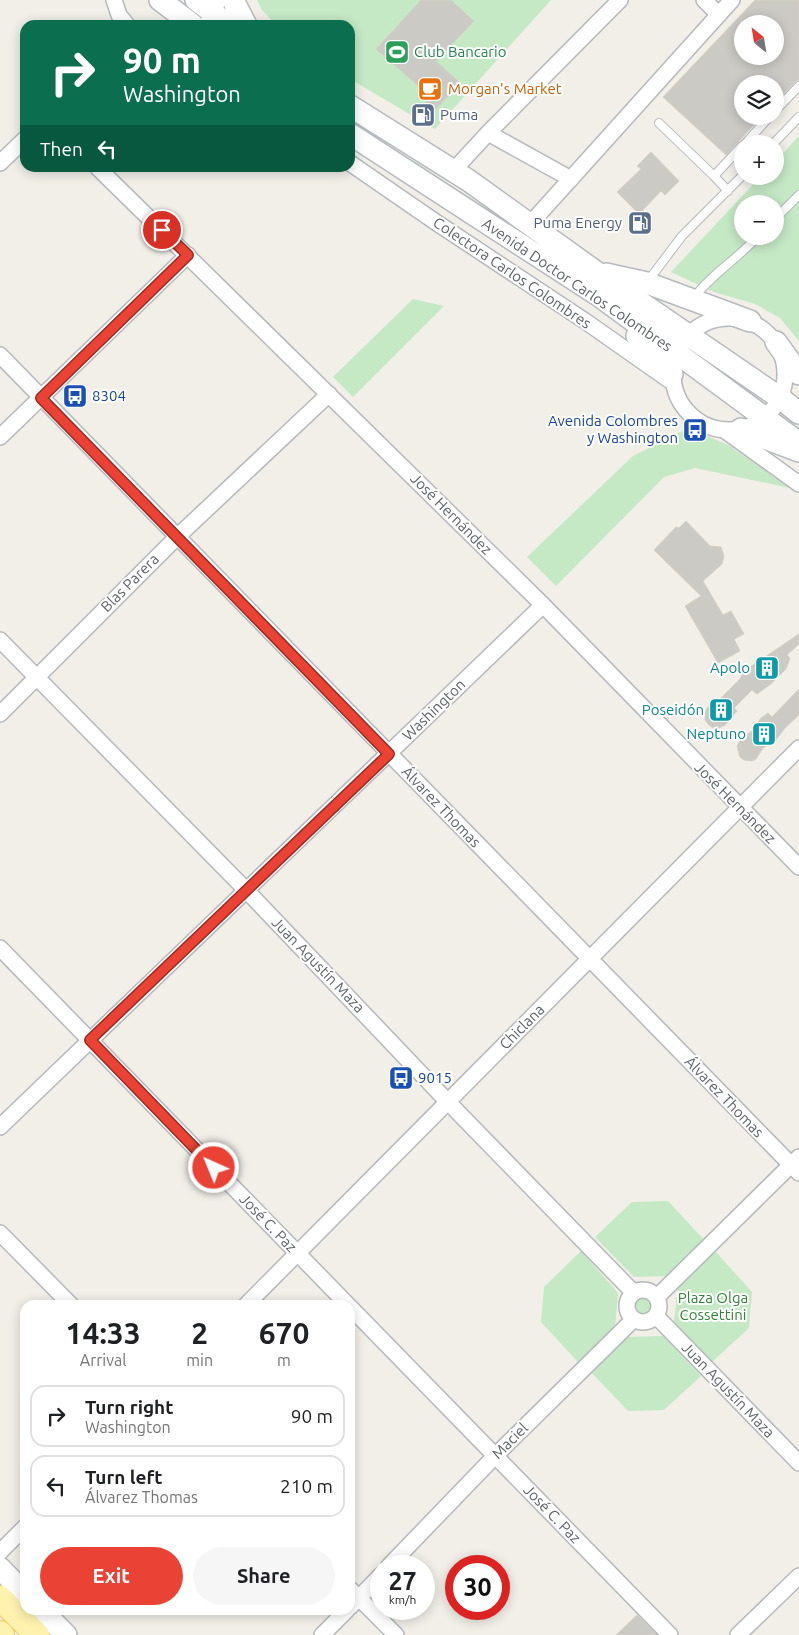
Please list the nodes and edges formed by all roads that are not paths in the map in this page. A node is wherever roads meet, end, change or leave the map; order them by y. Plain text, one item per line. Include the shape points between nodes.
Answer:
1 (103, 0) edge
2 (114, 0) edge
3 (160, 0) edge
4 (196, 0) edge
5 (233, 0) edge
6 (620, 0) edge
7 (704, 0) edge
8 (732, 0) edge
9 (718, 15) junction
10 (216, 16) edge
11 (123, 20) edge
12 (186, 20) edge
13 (243, 20) edge
14 (799, 86) edge
15 (784, 102) edge
16 (355, 109) edge
17 (799, 117) edge
18 (659, 123) dead end
19 (762, 125) edge
20 (488, 133) junction
21 (753, 135) edge
22 (782, 135) edge
23 (355, 137) edge
24 (20, 144) edge
25 (734, 155) edge
26 (0, 163) edge
27 (355, 166) edge
28 (453, 171) junction
29 (102, 172) edge
30 (714, 176) junction
31 (571, 179) junction
32 (734, 185) edge
33 (728, 191) junction
34 (799, 195) edge
35 (784, 209) edge
36 (530, 224) junction
37 (750, 245) edge
38 (188, 255) junction
39 (596, 272) junction
40 (647, 283) junction
41 (601, 298) junction
42 (693, 300) junction
43 (750, 321) junction
44 (776, 342) junction
45 (682, 344) junction
46 (0, 356) edge
47 (799, 374) edge
48 (673, 378) junction
49 (329, 394) junction
50 (41, 398) junction
51 (780, 398) junction
52 (799, 413) edge
53 (765, 417) junction
54 (732, 429) junction
55 (0, 437) edge
56 (799, 443) edge
57 (799, 451) edge
58 (799, 484) edge
59 (177, 537) junction
60 (543, 605) junction
61 (0, 640) edge
62 (37, 678) junction
63 (0, 714) edge
64 (799, 748) edge
65 (389, 754) junction
66 (740, 808) junction
67 (799, 867) edge
68 (246, 890) junction
69 (0, 948) edge
70 (590, 960) junction
71 (90, 1040) junction
72 (447, 1101) junction
73 (0, 1127) edge
74 (796, 1165) edge
75 (0, 1233) edge
76 (298, 1253) junction
77 (634, 1293) junction
78 (657, 1297) junction
79 (66, 1300) edge
80 (251, 1300) edge
81 (343, 1300) edge
82 (355, 1312) edge
83 (656, 1316) junction
84 (634, 1320) junction
85 (496, 1455) junction
86 (799, 1463) edge
87 (20, 1532) edge
88 (0, 1552) edge
89 (400, 1555) edge
90 (0, 1568) edge
91 (799, 1576) edge
92 (370, 1583) edge
93 (20, 1589) edge
94 (355, 1596) edge
95 (0, 1598) edge
96 (355, 1600) edge
97 (46, 1615) edge
98 (342, 1615) edge
99 (37, 1635) edge
100 (66, 1635) edge
101 (322, 1635) edge
102 (396, 1635) edge
103 (670, 1635) edge
104 (738, 1635) edge

1 - 11 street
2 - 11 street
3 - 12 main road
4 - 10 main road
5 - 13 main road
6 - 20 street
7 - 9 street
8 - 9 street
9 - 31 street
14 - 15 lane
16 - 28 main road, Avenida Doctor Carlos Colombres
17 - 22 lane
18 - 30 lane
19 - 21 lane
20 - 28 street
20 - 31 street
23 - 41 main road, Avenida Doctor Carlos Colombres
24 - 26 street
25 - 30 lane
27 - 48 street, Colectora Carlos Colombres
28 - 36 main road, Avenida Doctor Carlos Colombres
29 - 38 street, José Hernández
30 - 33 lane
31 - 36 street
32 - 33 lane
33 - 40 lane via 682,236
34 - 35 lane
36 - 39 main road, Avenida Doctor Carlos Colombres
37 - 42 lane via 700,289
38 - 49 street, José Hernández
38 - 50 street
39 - 40 main road
39 - 45 main road, Avenida Doctor Carlos Colombres
40 - 42 main road
41 - 45 main road, Avenida Doctor Carlos Colombres
41 - 48 main road
42 - 43 main road
43 - 44 street
43 - 45 street via 728,317 706,322
44 - 47 main road
44 - 51 street via 784,360 785,380
45 - 48 street
45 - 51 main road, Avenida Doctor Carlos Colombres
45 - 53 main road, Avenida Doctor Carlos Colombres
46 - 50 street, Álvarez Thomas
48 - 54 street via 678,399 688,413 701,423
49 - 59 street, Blas Parera
49 - 60 street, José Hernández
50 - 55 street
50 - 59 street, Álvarez Thomas
51 - 52 main road, Avenida Doctor Carlos Colombres
51 - 53 street
53 - 54 street via 754,424
53 - 56 main road, Avenida Doctor Carlos Colombres
54 - 57 main road
54 - 58 street
59 - 62 street, Blas Parera
59 - 65 street, Álvarez Thomas
60 - 65 street, Washington
60 - 66 street, José Hernández
61 - 62 street, Juan Agustín Maza
62 - 63 street, Blas Parera
62 - 68 street, Juan Agustín Maza
64 - 66 street, Chiclana
65 - 68 street, Washington
65 - 70 street, Álvarez Thomas
66 - 67 street, José Hernández
66 - 70 street, Chiclana
68 - 71 street, Washington
68 - 72 street, Juan Agustín Maza
69 - 71 street, José C. Paz
70 - 72 street, Chiclana
70 - 74 street, Álvarez Thomas
71 - 73 street, Washington
71 - 76 street, José C. Paz
72 - 76 street, Chiclana
72 - 77 street, Juan Agustín Maza
74 - 78 street
75 - 79 street
76 - 80 street, Chiclana
76 - 81 street, José C. Paz
77 - 78 street via 643,1290
77 - 84 street via 627,1309
78 - 83 street via 659,1309
82 - 85 street, José C. Paz
83 - 84 street via 646,1322
83 - 86 street, Juan Agustín Maza
84 - 85 street, Maciel
85 - 89 street, Maciel
85 - 103 street, José C. Paz
87 - 88 street
90 - 93 main road
91 - 104 street
92 - 94 street
95 - 99 main road
96 - 102 street
97 - 100 main road
98 - 101 street

